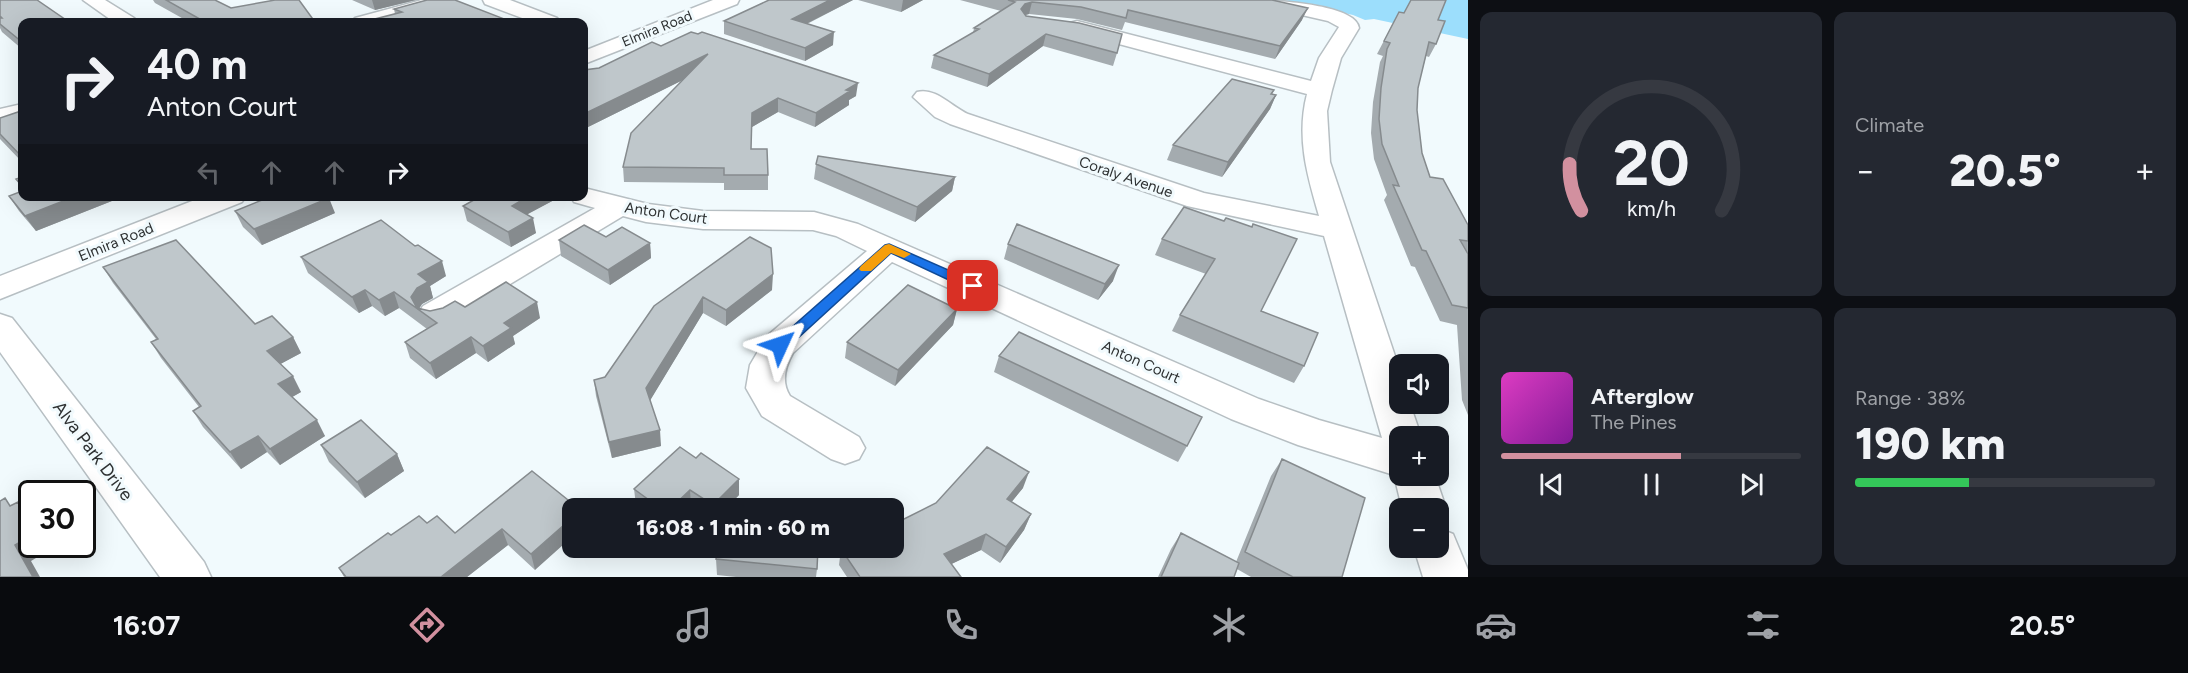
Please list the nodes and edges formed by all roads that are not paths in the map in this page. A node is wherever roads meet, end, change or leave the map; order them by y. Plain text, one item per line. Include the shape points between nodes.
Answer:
1 (92, 0) edge
2 (444, 0) edge
3 (492, 0) edge
4 (730, 0) edge
5 (1261, 0) edge
6 (121, 18) edge
7 (382, 18) edge
8 (539, 18) edge
9 (669, 24) junction
10 (1054, 24) edge
11 (701, 35) edge
12 (588, 37) edge
13 (613, 46) junction
14 (588, 56) edge
15 (1320, 90) junction
16 (925, 97) dead end
17 (18, 112) edge
18 (0, 117) edge
19 (588, 197) edge
20 (219, 201) edge
21 (619, 206) junction
22 (1336, 229) junction
23 (889, 248) junction
24 (0, 288) edge
25 (435, 314) edge
26 (0, 326) edge
27 (1398, 426) edge
28 (845, 448) dead end
29 (1389, 457) edge
30 (1440, 558) edge
31 (187, 577) edge
32 (1447, 577) edge

1 - 6 street
2 - 7 street
3 - 8 street
4 - 9 street, Elmira Road
5 - 15 street via 1335,16 1349,24 1330,58
9 - 11 street
9 - 13 street, Elmira Road
10 - 15 street
12 - 13 street
13 - 14 street, Elmira Road
15 - 22 street via 1315,111 1317,162
16 - 22 street, Coraly Avenue via 959,119 1168,192
17 - 18 street
19 - 21 street, Anton Court
20 - 24 street, Elmira Road
21 - 23 street, Anton Court via 703,220 814,221
21 - 25 street
22 - 27 street
23 - 28 street via 780,345 768,364 765,388 776,406
23 - 29 street, Anton Court via 1245,409
26 - 31 street, Alva Park Drive
30 - 32 street

